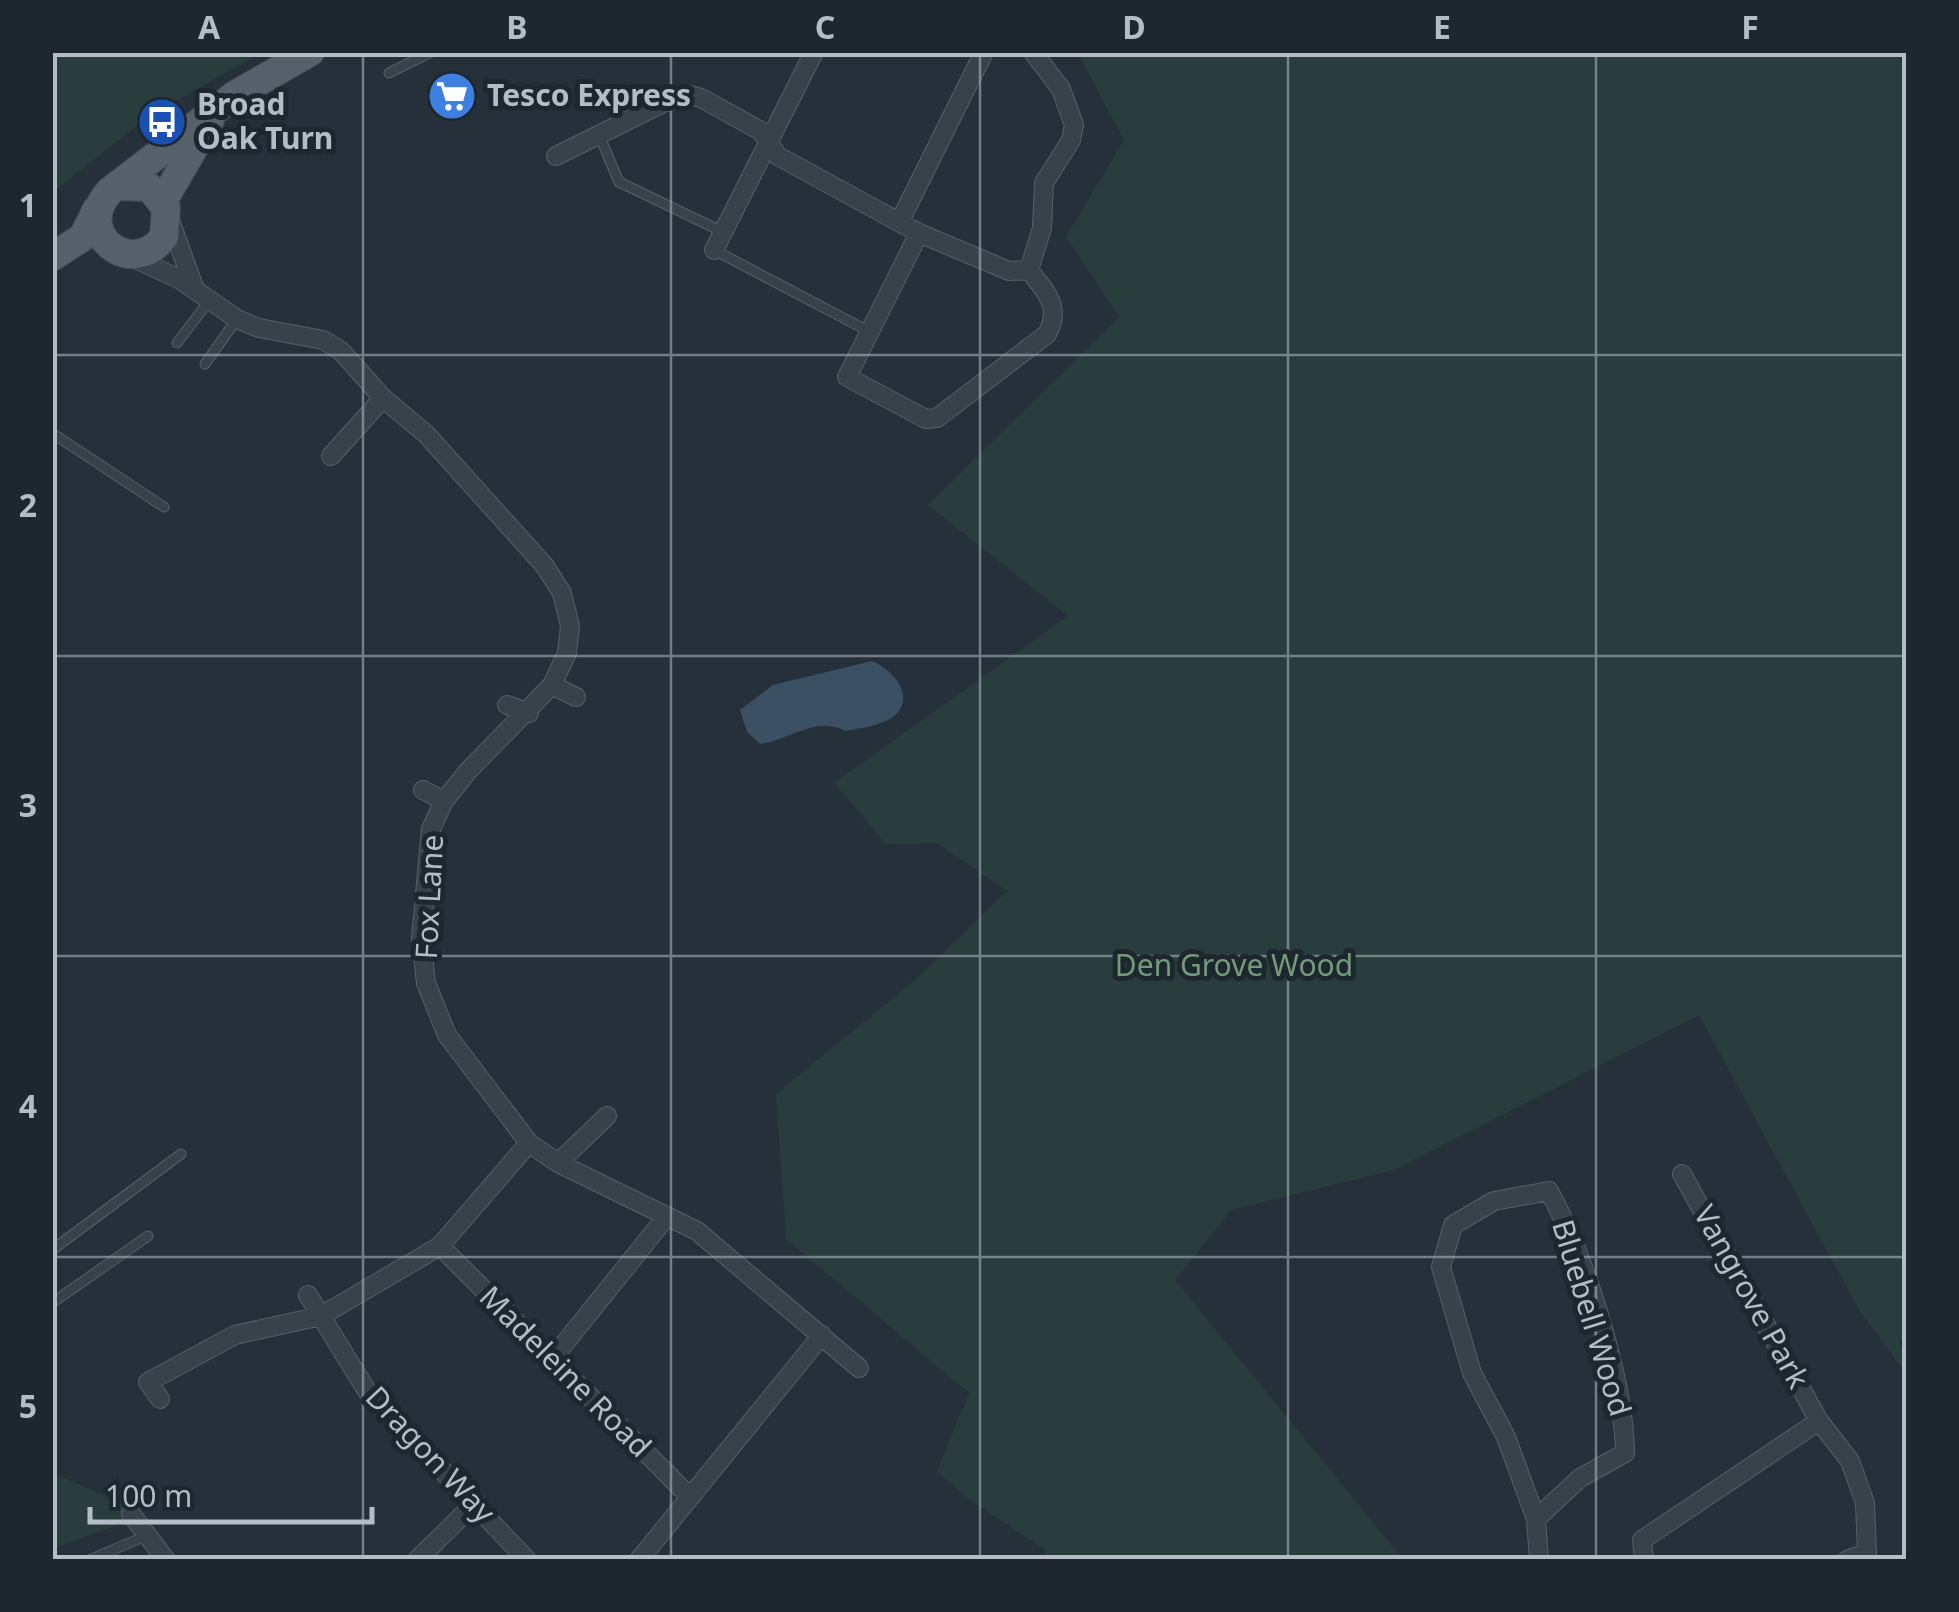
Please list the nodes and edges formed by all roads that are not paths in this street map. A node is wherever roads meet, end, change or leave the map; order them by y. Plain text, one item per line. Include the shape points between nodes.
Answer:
1 (310, 52) edge
2 (431, 52) edge
3 (814, 52) edge
4 (984, 52) edge
5 (1033, 52) edge
6 (389, 73) dead end
7 (213, 114) junction
8 (598, 135) junction
9 (768, 142) junction
10 (556, 156) dead end
11 (111, 192) junction
12 (165, 204) junction
13 (900, 222) junction
14 (723, 232) junction
15 (919, 233) junction
16 (714, 250) joint
17 (125, 255) junction
18 (52, 260) edge
19 (1029, 270) junction
20 (202, 295) junction
21 (237, 319) junction
22 (870, 332) junction
23 (177, 343) dead end
24 (205, 364) dead end
25 (383, 398) junction
26 (52, 432) edge
27 (331, 456) dead end
28 (164, 508) dead end
29 (552, 685) junction
30 (576, 697) dead end
31 (507, 705) dead end
32 (529, 713) junction
33 (423, 790) dead end
34 (444, 801) junction
35 (606, 1116) dead end
36 (529, 1143) junction
37 (181, 1154) dead end
38 (558, 1163) junction
39 (1682, 1174) dead end
40 (667, 1216) junction
41 (148, 1236) dead end
42 (440, 1246) junction
43 (52, 1250) edge
44 (308, 1295) dead end
45 (52, 1303) edge
46 (321, 1316) junction
47 (822, 1334) junction
48 (552, 1358) junction
49 (860, 1368) dead end
50 (160, 1398) dead end
51 (1819, 1421) junction
52 (690, 1497) junction
53 (476, 1502) junction
54 (131, 1514) dead end
55 (1536, 1519) junction
56 (148, 1536) junction
57 (89, 1560) edge
58 (166, 1560) edge
59 (417, 1560) edge
60 (527, 1560) edge
61 (639, 1560) edge
62 (1538, 1560) edge
63 (1644, 1560) edge
64 (1847, 1560) edge

1 - 7 main road via 235,94
2 - 6 lane
3 - 9 street
4 - 13 street
5 - 19 street via 1061,89 1074,125 1044,182 1042,228
7 - 11 main road
7 - 12 main road
8 - 9 street via 690,96 761,131
8 - 10 street
8 - 14 lane via 618,182
9 - 13 street via 778,156
9 - 14 street
11 - 12 main road via 139,184
11 - 17 main road via 96,220 98,231
11 - 18 main road via 83,237
12 - 17 main road via 167,228 158,245
12 - 20 street via 180,258
13 - 15 street
14 - 16 street
15 - 19 street via 1009,272
15 - 22 street
16 - 22 lane
17 - 18 main road
17 - 20 street, Fox Lane
19 - 22 street via 1052,300 1055,319 1047,334 937,418 926,419 847,377
20 - 21 street, Fox Lane
20 - 23 lane
21 - 24 lane
21 - 25 street, Fox Lane via 323,340
25 - 27 street
25 - 29 street, Fox Lane via 426,434 562,593 570,626 567,653
26 - 28 lane
29 - 30 street
29 - 32 street, Fox Lane
31 - 32 street
32 - 34 street, Fox Lane
33 - 34 street
34 - 36 street, Fox Lane via 431,829 425,870 426,982 447,1035
35 - 38 street
36 - 38 street, Fox Lane
36 - 42 street
37 - 43 lane
38 - 40 street, Fox Lane
39 - 51 street, Vangrove Park
40 - 47 street, Fox Lane via 697,1231
40 - 48 street
41 - 45 lane
42 - 46 street
42 - 48 street, Madeleine Road
44 - 46 street, Dragon Way
46 - 50 street via 235,1336 148,1382
46 - 53 street, Dragon Way via 367,1390
47 - 49 street, Fox Lane
47 - 52 street
48 - 52 street, Madeleine Road
51 - 63 street, Vangrove Park via 1642,1540
51 - 64 street, Vangrove Park via 1850,1461 1864,1503 1867,1553
52 - 61 street
53 - 59 street
53 - 60 street, Dragon Way
54 - 56 street
55 - 55 street, Bluebell Wood via 1580,1478 1624,1454 1624,1422 1604,1340 1569,1227 1549,1191 1494,1201 1453,1225 1441,1267 1472,1373 1506,1437
55 - 62 street, Bluebell Wood
56 - 57 lane
56 - 58 street

